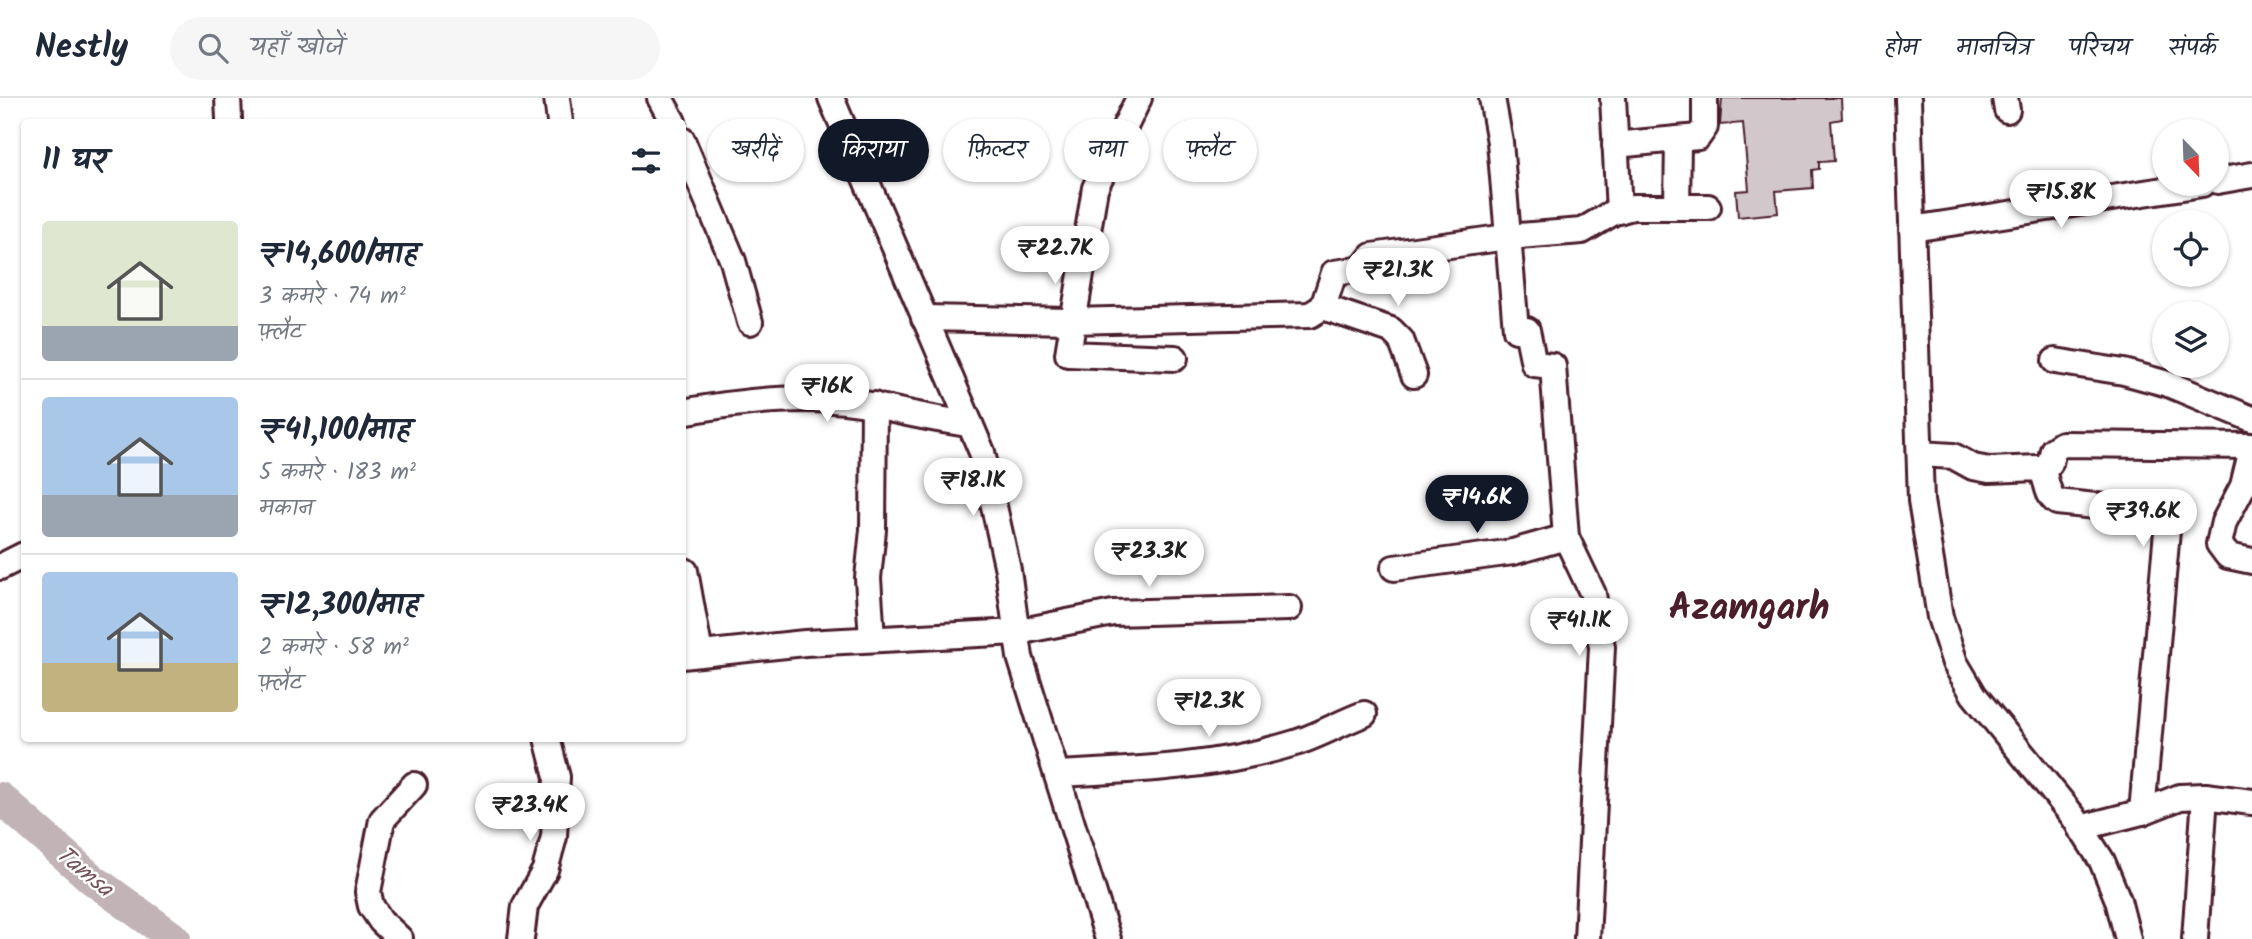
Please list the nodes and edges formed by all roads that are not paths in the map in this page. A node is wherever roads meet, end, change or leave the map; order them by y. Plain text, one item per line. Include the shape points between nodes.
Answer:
1 (557, 98) edge
2 (660, 98) edge
3 (831, 98) edge
4 (1139, 98) edge
5 (1492, 98) edge
6 (1614, 98) edge
7 (1705, 98) edge
8 (1909, 98) edge
9 (560, 119) edge
10 (671, 119) edge
11 (1678, 141) junction
12 (1615, 145) junction
13 (686, 149) edge
14 (2252, 175) edge
15 (2230, 179) edge
16 (2152, 192) edge
17 (1677, 207) junction
18 (1708, 207) dead end
19 (1619, 211) junction
20 (1912, 229) junction
21 (1507, 237) junction
22 (1322, 307) junction
23 (924, 318) junction
24 (1071, 321) junction
25 (750, 323) dead end
26 (1175, 358) dead end
27 (2055, 361) dead end
28 (1415, 375) dead end
29 (874, 405) junction
30 (686, 411) edge
31 (2252, 419) edge
32 (970, 424) junction
33 (2252, 448) edge
34 (1920, 454) junction
35 (2043, 471) junction
36 (1566, 537) junction
37 (21, 556) edge
38 (2252, 561) edge
39 (0, 567) edge
40 (1394, 568) dead end
41 (686, 585) edge
42 (1289, 608) dead end
43 (1017, 632) junction
44 (872, 639) junction
45 (691, 655) edge
46 (1364, 714) dead end
47 (548, 742) edge
48 (1057, 774) junction
49 (414, 785) dead end
50 (2205, 796) junction
51 (2252, 802) edge
52 (2142, 812) junction
53 (2080, 828) junction
54 (400, 939) edge
55 (521, 939) edge
56 (1108, 939) edge
57 (1587, 939) edge
58 (2128, 939) edge
59 (2195, 939) edge

1 - 9 street
2 - 10 street
3 - 23 street
4 - 24 street via 1095,188
5 - 21 street
6 - 12 street
7 - 11 street via 1703,132
8 - 20 street
11 - 12 street
11 - 17 street
12 - 19 street
13 - 25 street via 733,261
14 - 15 street
16 - 20 street
17 - 18 street
17 - 19 street
19 - 21 street via 1589,229
20 - 34 street
21 - 22 street via 1372,256 1362,269 1335,273
21 - 36 street via 1516,330 1527,330 1534,364 1553,366
22 - 24 street via 1310,315
22 - 28 street via 1391,330 1401,341
23 - 24 street
23 - 32 street
24 - 26 street via 1068,354
27 - 31 street via 2168,384
29 - 30 street via 794,399
29 - 32 street
29 - 44 street via 868,578
32 - 43 street via 982,452
33 - 35 street via 2062,444 2053,450
33 - 38 street via 2243,486 2224,522 2219,544 2228,556
34 - 35 street via 1953,456 1989,470 2027,467
34 - 53 street via 1921,501 1940,617 1955,663 1974,695
35 - 52 street via 2048,492 2057,502 2152,512 2165,525
36 - 40 street via 1513,552
36 - 57 street via 1593,594 1602,647
37 - 39 street
41 - 45 street
42 - 43 street via 1112,613
43 - 44 street
43 - 48 street via 1020,657
44 - 45 street
46 - 48 street via 1307,739 1257,753 1180,767
47 - 55 street via 557,777 554,837 545,870 525,906
48 - 56 street
49 - 54 street via 382,820 368,892 381,921
50 - 51 street
50 - 52 street via 2180,797
50 - 59 street
52 - 53 street
53 - 58 street via 2102,861

